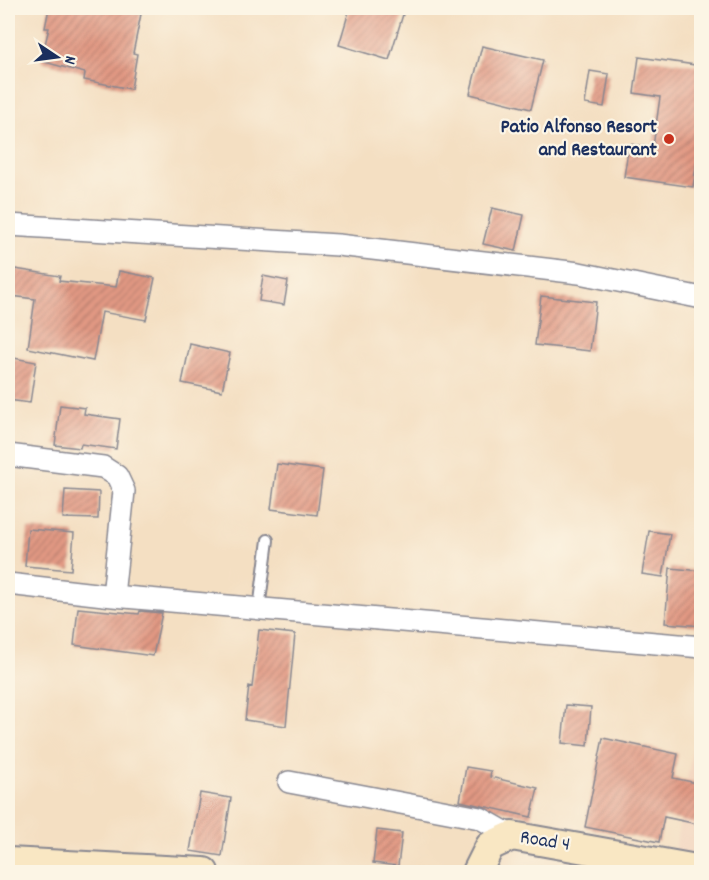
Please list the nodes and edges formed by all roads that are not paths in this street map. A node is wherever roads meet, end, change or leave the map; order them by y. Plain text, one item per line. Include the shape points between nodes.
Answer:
1 (8, 225) edge
2 (702, 298) edge
3 (8, 455) edge
4 (268, 540) dead end
5 (8, 584) edge
6 (112, 596) junction
7 (259, 609) junction
8 (702, 647) edge
9 (289, 782) dead end
10 (512, 836) junction
11 (8, 862) edge
12 (702, 870) edge
13 (198, 872) edge
14 (204, 873) edge
15 (477, 873) edge

1 - 2 street via 350,247 579,273
3 - 6 street via 104,467 117,476 124,491
4 - 7 lane
5 - 6 street
6 - 7 street
7 - 8 street
9 - 10 street via 480,818
10 - 12 street, Road 4
10 - 15 street, Road 4 via 490,846
11 - 13 street
13 - 14 street

